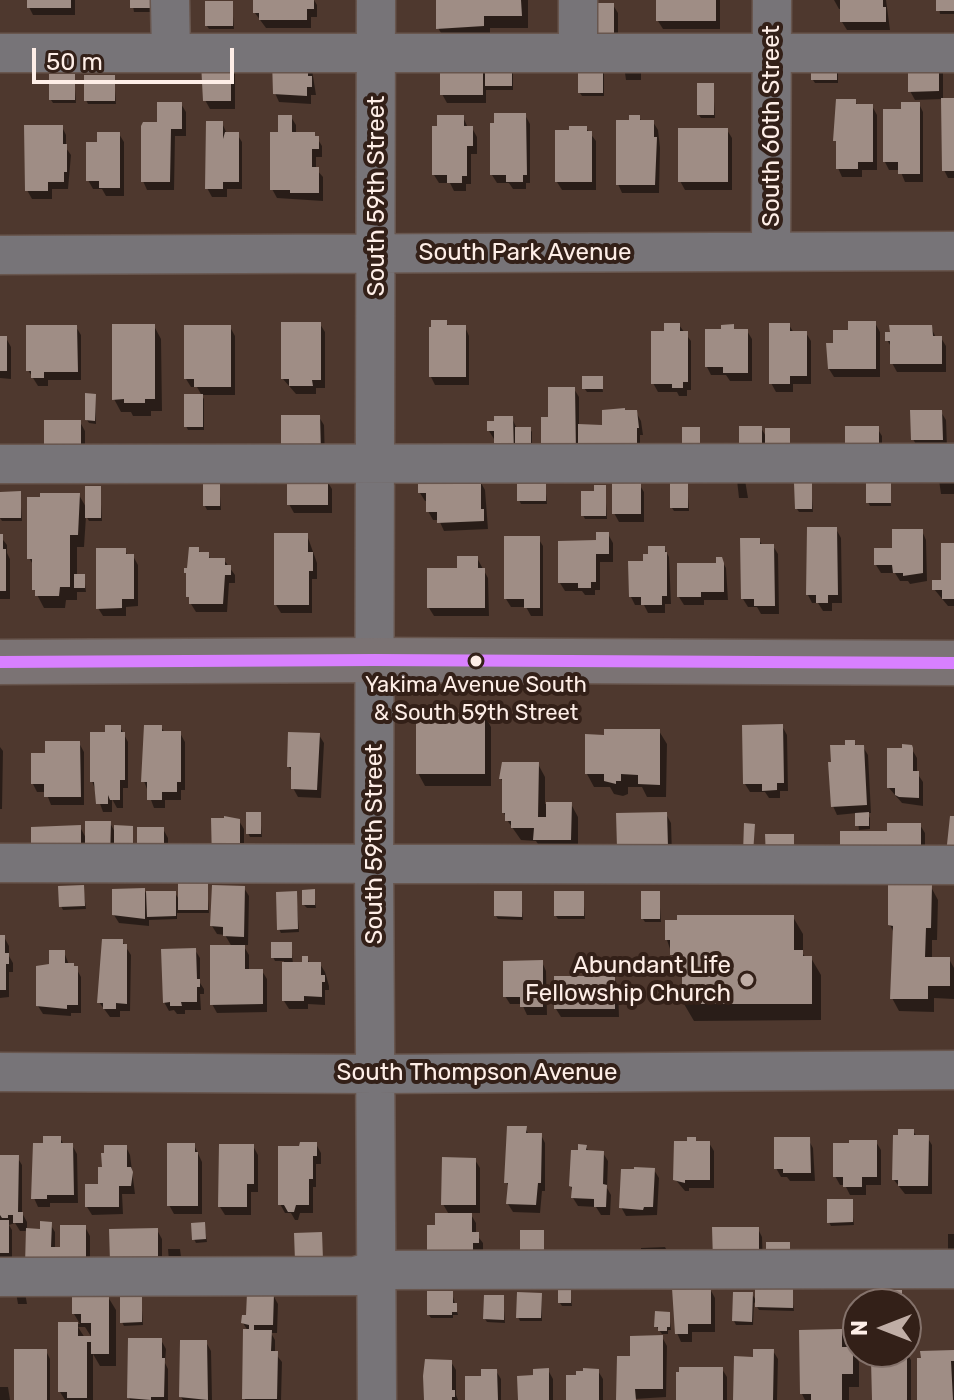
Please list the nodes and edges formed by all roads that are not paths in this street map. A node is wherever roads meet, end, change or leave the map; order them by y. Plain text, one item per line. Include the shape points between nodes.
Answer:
1 (170, 0) edge
2 (376, 0) edge
3 (578, 0) edge
4 (772, 0) edge
5 (0, 53) edge
6 (171, 53) junction
7 (377, 53) junction
8 (578, 53) junction
9 (772, 53) junction
10 (954, 53) edge
11 (954, 251) edge
12 (771, 252) junction
13 (378, 254) junction
14 (0, 255) edge
15 (954, 463) edge
16 (0, 464) edge
17 (376, 464) junction
18 (375, 660) junction
19 (0, 662) edge
20 (954, 663) edge
21 (0, 863) edge
22 (374, 864) junction
23 (954, 865) edge
24 (954, 1070) edge
25 (0, 1072) edge
26 (376, 1074) junction
27 (954, 1269) edge
28 (378, 1270) junction
29 (0, 1277) edge
30 (377, 1400) edge

1 - 6 street
2 - 7 street, South 59th Street
3 - 8 street
4 - 9 street, South 60th Street
5 - 6 street
6 - 7 street
7 - 8 street
7 - 13 street, South 59th Street
8 - 9 street
9 - 10 street
9 - 12 street, South 60th Street
11 - 12 street, South Park Avenue
12 - 13 street, South Park Avenue
13 - 14 street, South Park Avenue
13 - 17 street, South 59th Street
15 - 17 street
16 - 17 street
17 - 18 street, South 59th Street
18 - 19 main road
18 - 20 main road
18 - 22 street, South 59th Street
21 - 22 street
22 - 23 street
22 - 26 street, South 59th Street
24 - 26 street, South Thompson Avenue
25 - 26 street, South Thompson Avenue
26 - 28 street, South 59th Street
27 - 28 street
28 - 29 street via 355,1276
28 - 30 street, South 59th Street

